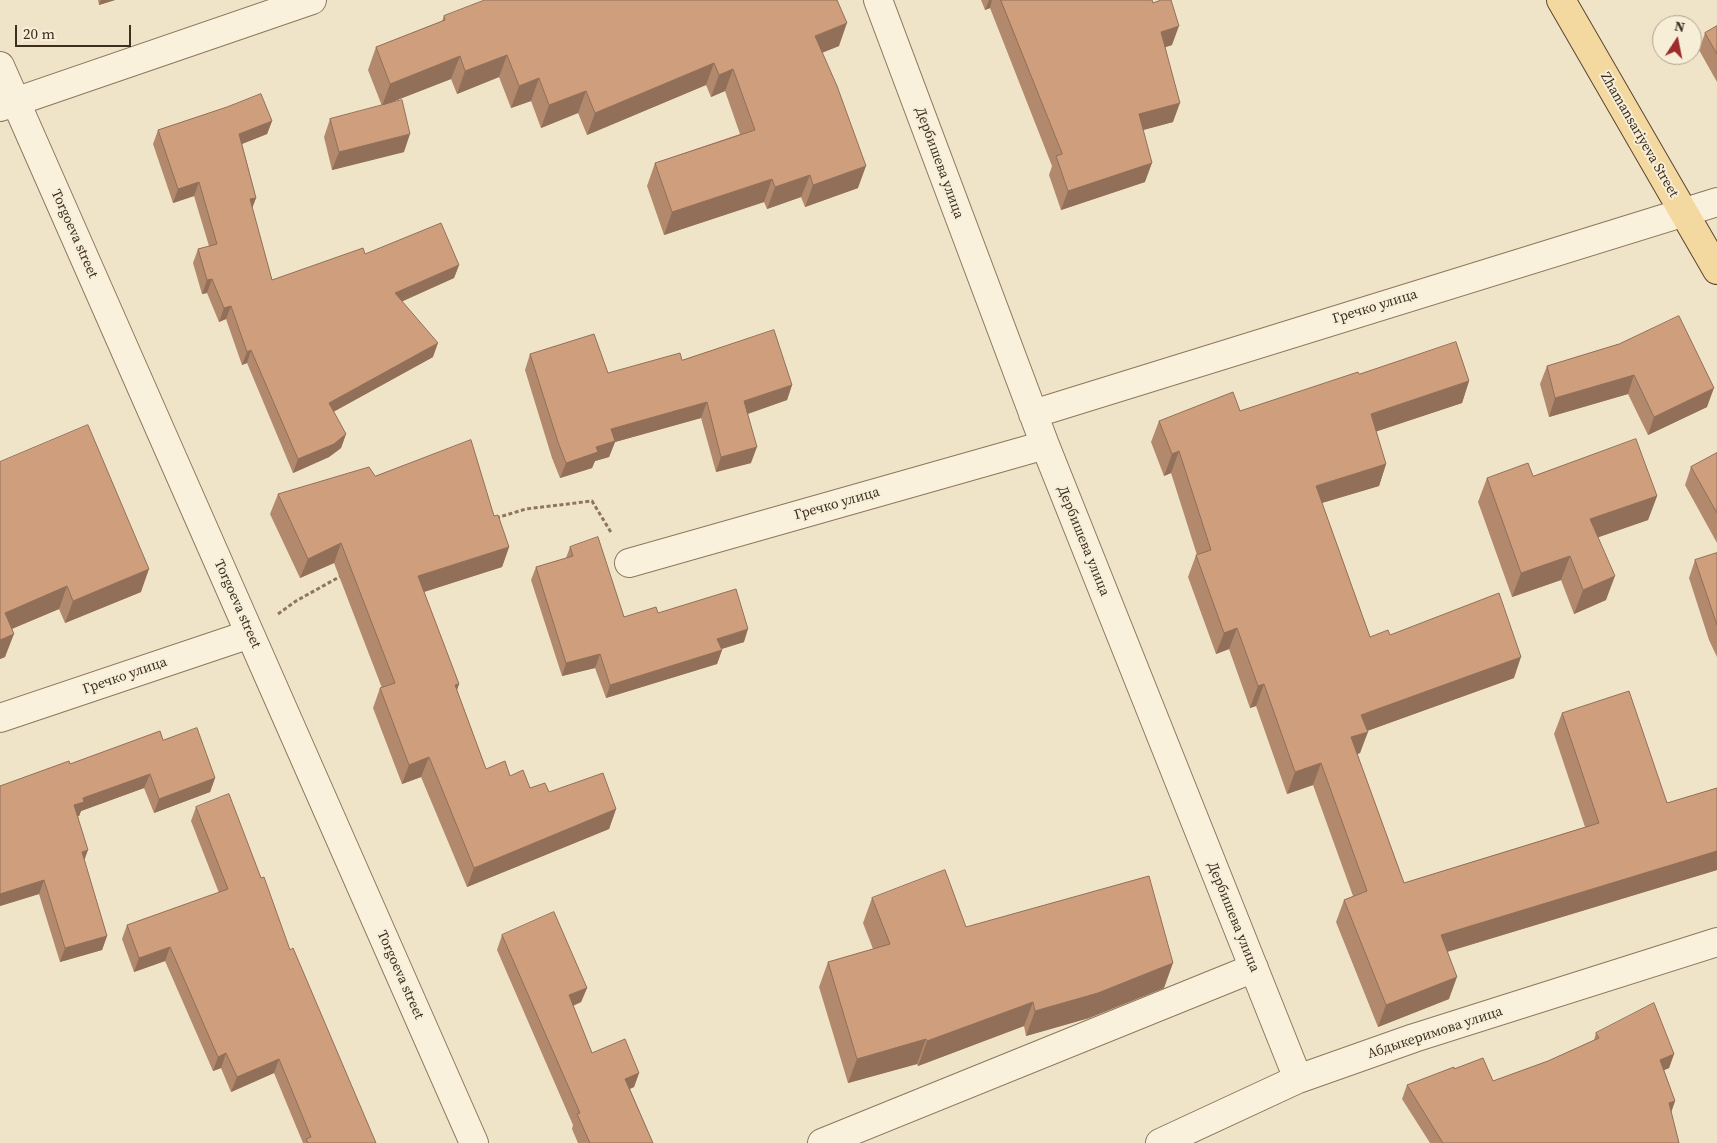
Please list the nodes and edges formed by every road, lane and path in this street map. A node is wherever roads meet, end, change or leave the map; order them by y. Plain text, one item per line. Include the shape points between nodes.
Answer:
1 (312, 0) edge
2 (878, 0) edge
3 (1561, 0) edge
4 (0, 66) edge
5 (8, 104) edge
6 (1717, 202) edge
7 (1683, 211) junction
8 (1717, 270) edge
9 (1033, 414) junction
10 (1045, 445) junction
11 (489, 520) edge
12 (629, 562) joint
13 (347, 573) edge
14 (250, 634) junction
15 (0, 718) edge
16 (1717, 942) edge
17 (1254, 968) junction
18 (1298, 1078) junction
19 (1174, 1140) edge
20 (474, 1143) edge
21 (822, 1143) edge

1 - 5 street
2 - 9 street, Дербишева улица
3 - 7 main road, Zhamansariyeva Street
4 - 5 street, Torgoeva street
5 - 14 street, Torgoeva street
6 - 7 street, Гречко улица
7 - 8 main road, Zhamansariyeva Street
7 - 9 street, Гречко улица
9 - 10 street, Дербишева улица
10 - 12 street, Гречко улица
10 - 17 street, Дербишева улица
11 - 12 path via 526,510 592,501
13 - 14 path via 296,601
14 - 15 street, Гречко улица
14 - 20 street, Torgoeva street
16 - 18 street, Абдыкеримова улица
17 - 18 street, Дербишева улица
17 - 21 street
18 - 19 street, Абдыкеримова улица

